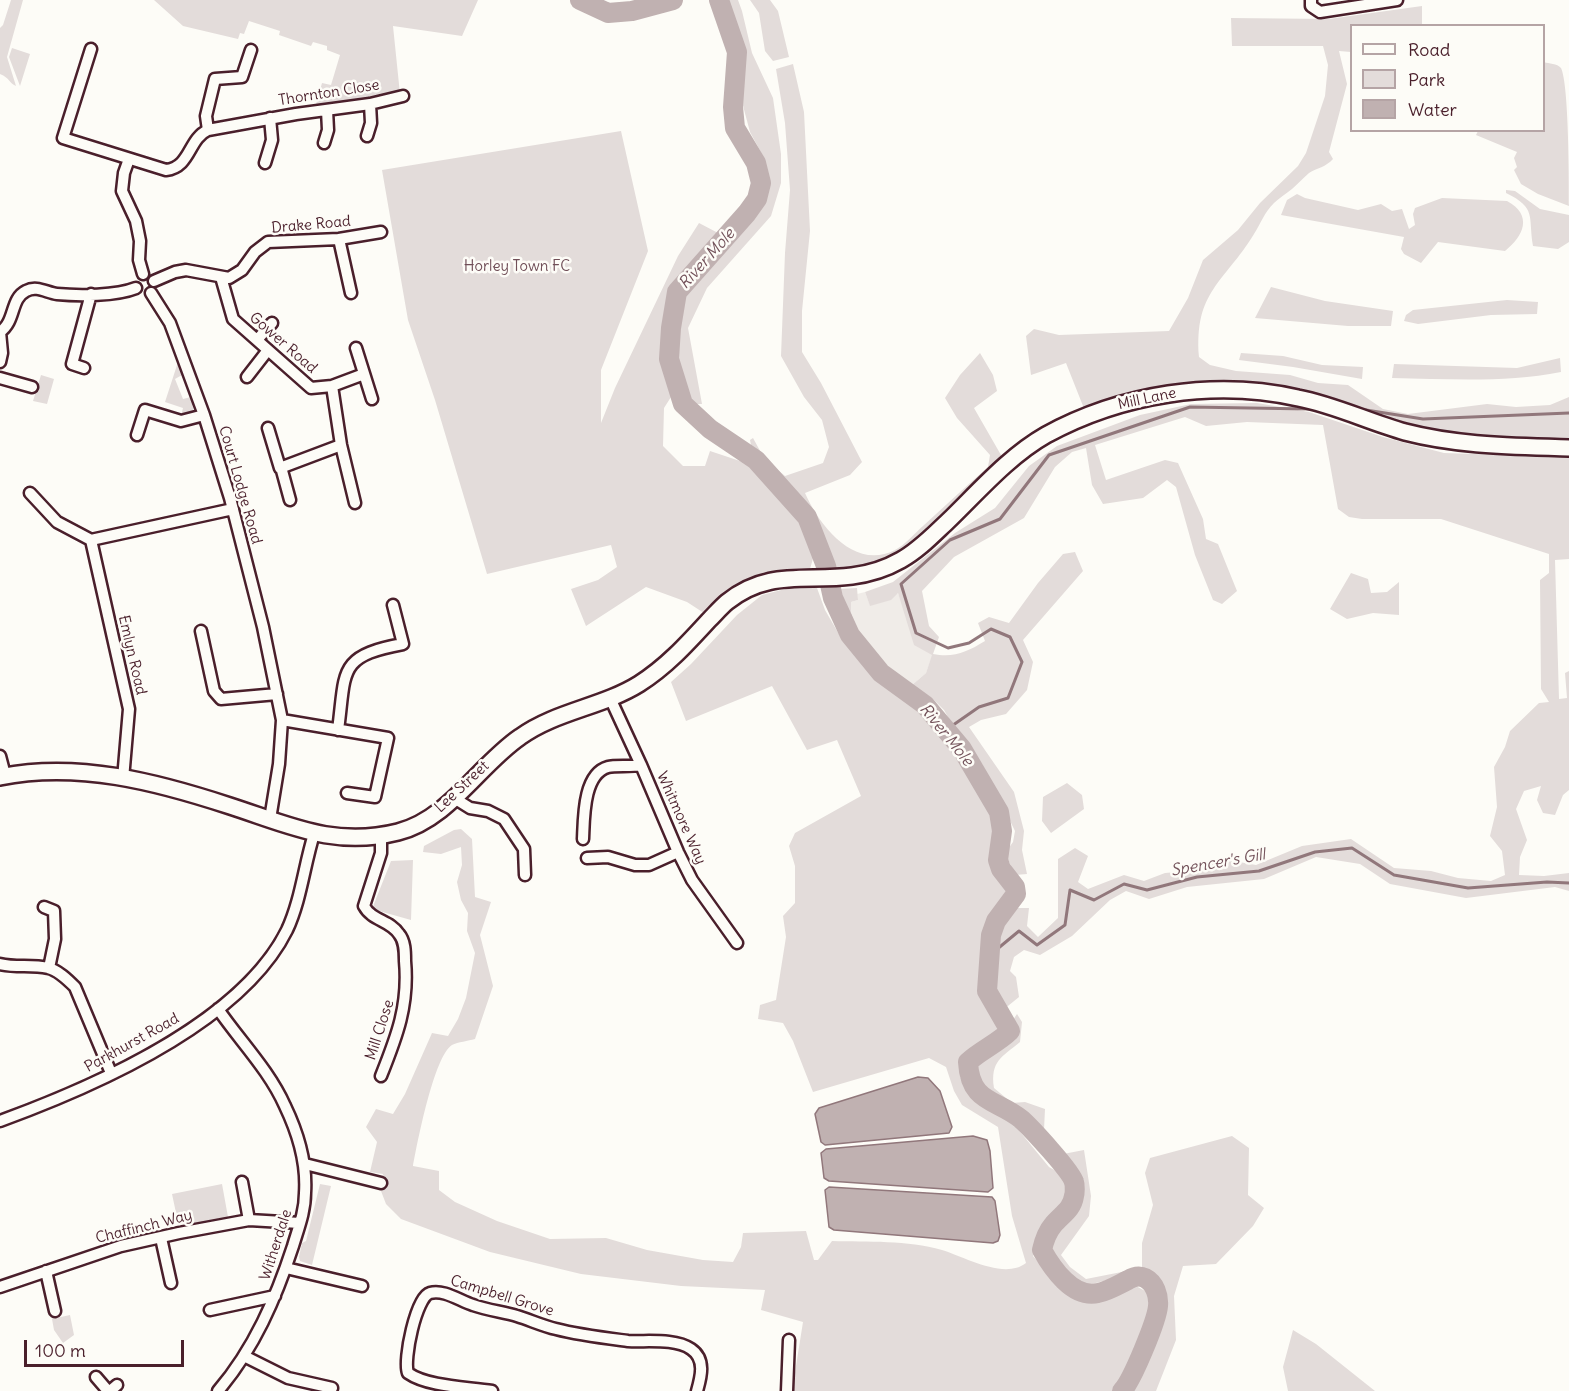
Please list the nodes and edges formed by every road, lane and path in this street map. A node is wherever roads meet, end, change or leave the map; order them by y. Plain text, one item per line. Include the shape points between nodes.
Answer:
1 (1311, 0) edge
2 (1397, 0) edge
3 (91, 49) dead end
4 (251, 50) dead end
5 (403, 96) dead end
6 (370, 104) junction
7 (327, 110) junction
8 (270, 118) junction
9 (208, 130) junction
10 (367, 136) dead end
11 (324, 143) dead end
12 (129, 159) junction
13 (265, 163) dead end
14 (381, 232) dead end
15 (339, 239) junction
16 (143, 274) junction
17 (221, 277) junction
18 (154, 280) junction
19 (136, 288) junction
20 (351, 292) dead end
21 (151, 293) junction
22 (91, 294) junction
23 (272, 323) dead end
24 (0, 332) edge
25 (257, 340) junction
26 (356, 348) dead end
27 (268, 350) junction
28 (0, 362) edge
29 (84, 368) dead end
30 (364, 374) junction
31 (247, 377) dead end
32 (0, 378) edge
33 (332, 386) junction
34 (32, 387) dead end
35 (372, 399) dead end
36 (204, 415) junction
37 (268, 428) dead end
38 (137, 435) dead end
39 (341, 445) junction
40 (1569, 448) edge
41 (281, 468) junction
42 (30, 493) dead end
43 (290, 501) dead end
44 (355, 503) dead end
45 (233, 509) junction
46 (91, 540) junction
47 (773, 580) joint
48 (393, 605) dead end
49 (201, 631) dead end
50 (277, 694) junction
51 (610, 698) junction
52 (282, 720) junction
53 (338, 730) junction
54 (0, 756) edge
55 (641, 765) junction
56 (3, 776) edge
57 (123, 779) junction
58 (347, 793) dead end
59 (454, 798) junction
60 (270, 819) junction
61 (314, 834) junction
62 (381, 835) junction
63 (582, 839) dead end
64 (678, 852) junction
65 (587, 858) dead end
66 (525, 875) dead end
67 (54, 908) dead end
68 (737, 943) dead end
69 (0, 964) edge
70 (49, 968) junction
71 (218, 1009) junction
72 (111, 1073) junction
73 (381, 1076) dead end
74 (0, 1121) edge
75 (305, 1164) junction
76 (242, 1182) dead end
77 (381, 1183) dead end
78 (249, 1220) junction
79 (300, 1223) junction
80 (161, 1238) junction
81 (286, 1268) junction
82 (46, 1271) junction
83 (171, 1283) dead end
84 (362, 1286) dead end
85 (0, 1287) edge
86 (275, 1296) junction
87 (210, 1310) dead end
88 (55, 1311) dead end
89 (789, 1340) dead end
90 (244, 1356) junction
91 (96, 1377) dead end
92 (310, 1387) edge
93 (332, 1388) dead end
94 (112, 1389) edge
95 (218, 1391) edge
96 (492, 1391) edge
97 (697, 1391) edge
98 (786, 1391) edge

1 - 2 street via 1311,6 1320,12
3 - 12 street via 63,138
4 - 9 street via 242,77 215,79 206,116
5 - 6 street, Thornton Close
6 - 7 street, Thornton Close
6 - 10 street
7 - 8 street, Thornton Close
7 - 11 street
8 - 9 street
8 - 13 street, Thornton Close via 272,140
9 - 12 street via 178,167 166,170
12 - 16 street via 122,191 136,221
14 - 15 street, Drake Road
15 - 17 street, Drake Road via 268,242 242,270 229,278
15 - 20 street
16 - 18 street
16 - 19 street via 136,280
17 - 18 street via 186,270
17 - 25 street, Gower Road via 233,319
18 - 21 street
19 - 21 street via 141,293
19 - 22 street
21 - 36 street, Court Lodge Road via 170,323
22 - 24 street via 30,289 16,300 11,321
22 - 29 street via 72,364
23 - 25 street
24 - 28 street
25 - 27 street, Gower Road
26 - 30 street
27 - 31 street
27 - 33 street, Gower Road via 311,388
30 - 33 street
30 - 35 street
32 - 34 street
33 - 39 street
36 - 38 street via 181,421 145,410
36 - 45 street, Court Lodge Road
37 - 41 street
39 - 41 street
39 - 44 street
40 - 47 street, Mill Lane via 1438,439 1297,397 1269,393 1236,390 1164,395 1110,407 1044,436 1010,462 906,558 857,576
41 - 43 street
42 - 46 street via 57,522
45 - 46 street
45 - 50 street, Court Lodge Road
46 - 57 street, Emlyn Road via 129,709
47 - 51 street, Lee Street via 727,602 672,660
48 - 53 street via 403,644 368,652 350,665
49 - 50 street via 214,691 221,699
50 - 52 street, Court Lodge Road
51 - 55 street, Whitmore Way
51 - 59 street, Lee Street via 544,722 520,736
52 - 53 street
52 - 60 street, Court Lodge Road
53 - 58 street via 388,738 375,797
54 - 56 street
55 - 63 street via 609,767 597,773 585,801
55 - 64 street, Whitmore Way
56 - 57 street, Lee Street via 69,771
57 - 60 street, Lee Street via 156,784
59 - 62 street, Lee Street via 403,831
59 - 66 street via 470,808 504,819 524,849
60 - 61 street, Lee Street
61 - 62 street, Lee Street via 341,838
61 - 71 street, Parkhurst Road via 295,910 286,930 263,966
62 - 73 street, Mill Close via 381,853 364,906 368,913 400,934 404,944 406,999 397,1037
64 - 65 street via 649,866 608,857
64 - 68 street, Whitmore Way
67 - 70 street via 55,939
69 - 70 street
70 - 72 street via 75,987
71 - 72 street, Parkhurst Road via 161,1047
71 - 75 street, Witherdale via 272,1080 296,1130
72 - 74 street, Parkhurst Road via 57,1100
75 - 77 street
75 - 79 street, Witherdale via 306,1194
76 - 78 street
78 - 79 street, Chaffinch Way
78 - 80 street, Chaffinch Way
79 - 81 street, Witherdale
80 - 82 street, Chaffinch Way via 121,1246
80 - 83 street
81 - 84 street
81 - 86 street, Witherdale
82 - 85 street, Chaffinch Way
82 - 88 street
86 - 87 street
86 - 90 street, Witherdale
89 - 98 street
90 - 92 street
90 - 95 street, Witherdale
91 - 94 street
92 - 93 street
96 - 97 street, Campbell Grove via 440,1383 408,1372 405,1359 419,1304 425,1295 446,1294 558,1329 685,1346 695,1353 701,1366

